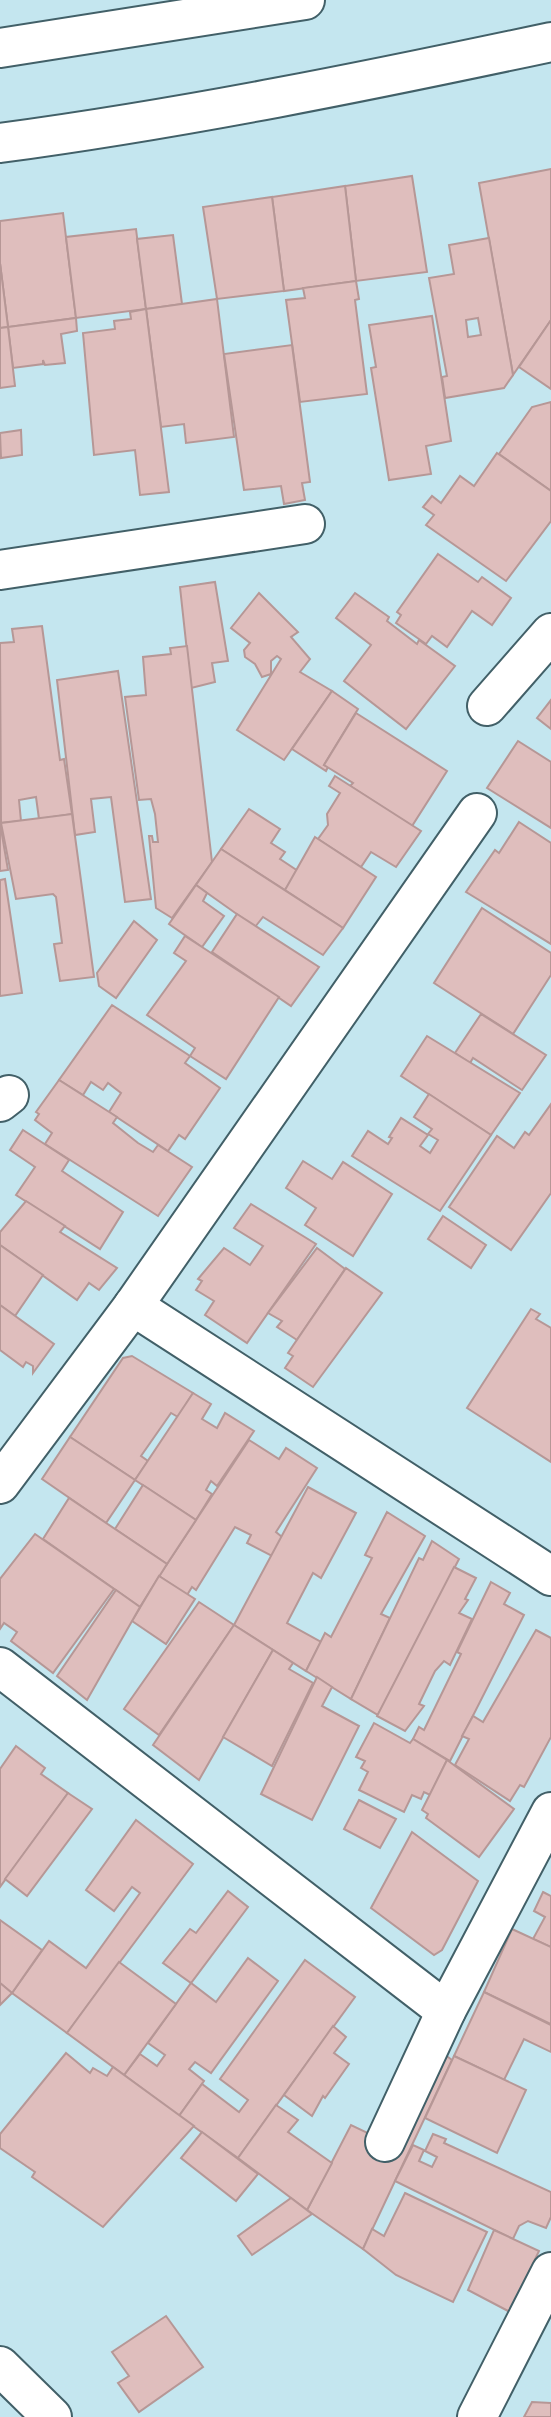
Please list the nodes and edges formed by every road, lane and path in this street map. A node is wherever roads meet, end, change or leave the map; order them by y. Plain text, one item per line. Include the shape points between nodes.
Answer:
1 (304, 0) edge
2 (551, 43) edge
3 (0, 48) edge
4 (0, 143) edge
5 (305, 524) dead end
6 (0, 570) edge
7 (551, 633) edge
8 (487, 706) dead end
9 (477, 813) dead end
10 (133, 1306) junction
11 (0, 1484) edge
12 (551, 1576) edge
13 (0, 1667) edge
14 (551, 1812) edge
15 (446, 2011) junction
16 (386, 2142) dead end
17 (551, 2272) edge
18 (0, 2366) edge
19 (52, 2417) edge
20 (477, 2417) edge

1 - 3 street
2 - 4 street via 294,96
5 - 6 street
7 - 8 street
9 - 10 street
10 - 11 street
10 - 12 street
13 - 15 street
14 - 15 street
15 - 16 street
17 - 20 street
18 - 19 street

